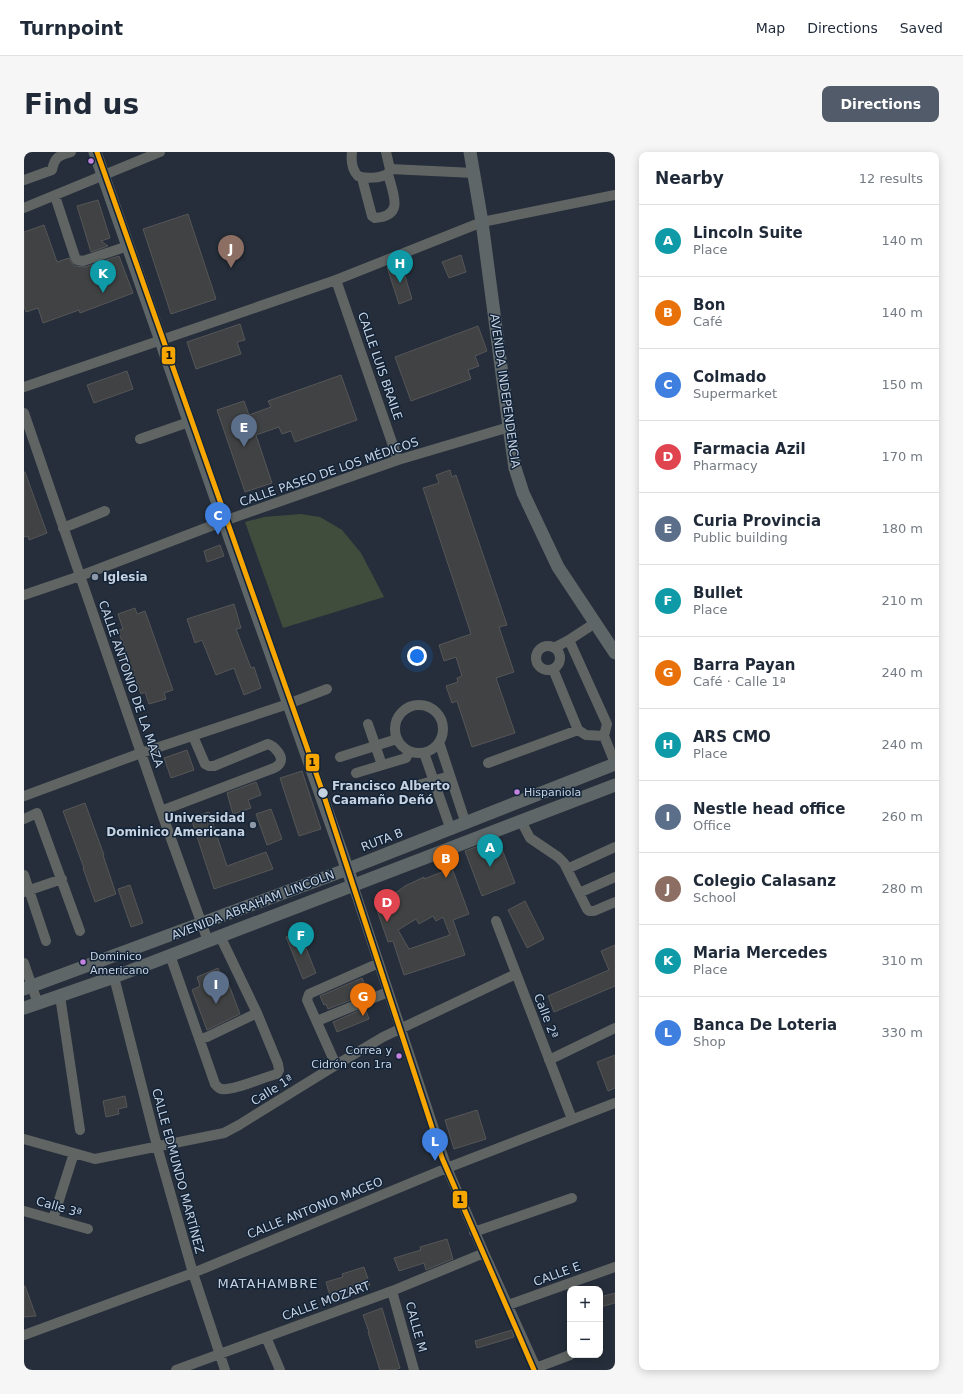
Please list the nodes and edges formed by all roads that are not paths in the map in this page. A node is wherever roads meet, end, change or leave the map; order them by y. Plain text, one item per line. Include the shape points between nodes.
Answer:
1 (71, 152) edge
2 (95, 152) edge
3 (160, 152) edge
4 (352, 152) edge
5 (386, 152) edge
6 (470, 152) edge
7 (389, 171) junction
8 (474, 174) junction
9 (104, 175) junction
10 (362, 178) junction
11 (24, 180) edge
12 (615, 195) edge
13 (55, 196) junction
14 (24, 208) edge
15 (482, 222) junction
16 (128, 246) junction
17 (336, 280) junction
18 (161, 340) junction
19 (24, 388) edge
20 (24, 413) edge
21 (189, 422) junction
22 (509, 428) junction
23 (140, 439) dead end
24 (398, 460) junction
25 (105, 511) dead end
26 (224, 521) junction
27 (63, 528) junction
28 (80, 576) junction
29 (24, 595) edge
30 (595, 623) junction
31 (570, 640) junction
32 (554, 648) junction
33 (615, 653) edge
34 (553, 669) junction
35 (327, 689) dead end
36 (288, 704) junction
37 (368, 724) dead end
38 (578, 730) junction
39 (193, 736) junction
40 (604, 736) junction
41 (397, 739) junction
42 (439, 742) junction
43 (376, 746) junction
44 (409, 751) junction
45 (142, 753) junction
46 (424, 753) junction
47 (340, 757) dead end
48 (488, 763) dead end
49 (615, 764) edge
50 (382, 765) junction
51 (356, 773) dead end
52 (450, 776) junction
53 (434, 780) junction
54 (615, 785) edge
55 (414, 786) dead end
56 (24, 796) edge
57 (161, 811) junction
58 (24, 819) edge
59 (521, 821) junction
60 (466, 824) junction
61 (451, 830) junction
62 (615, 847) edge
63 (348, 869) junction
64 (567, 869) junction
65 (24, 875) edge
66 (615, 877) edge
67 (62, 879) junction
68 (353, 885) junction
69 (26, 891) edge
70 (579, 893) junction
71 (615, 902) edge
72 (496, 921) dead end
73 (202, 924) junction
74 (80, 931) dead end
75 (214, 939) junction
76 (46, 941) dead end
77 (170, 956) junction
78 (24, 963) edge
79 (379, 963) junction
80 (516, 974) junction
81 (114, 977) junction
82 (27, 989) edge
83 (388, 992) junction
84 (60, 996) junction
85 (38, 1004) junction
86 (24, 1008) edge
87 (257, 1012) junction
88 (317, 1022) junction
89 (400, 1028) junction
90 (615, 1028) edge
91 (200, 1039) junction
92 (549, 1060) junction
93 (336, 1065) junction
94 (615, 1103) edge
95 (572, 1119) junction
96 (80, 1130) dead end
97 (24, 1139) edge
98 (157, 1146) junction
99 (74, 1153) junction
100 (447, 1168) junction
101 (572, 1198) dead end
102 (24, 1210) edge
103 (53, 1219) junction
104 (88, 1229) dead end
105 (474, 1232) junction
106 (484, 1253) junction
107 (615, 1267) edge
108 (192, 1273) junction
109 (392, 1291) junction
110 (508, 1305) junction
111 (24, 1335) edge
112 (266, 1337) junction
113 (219, 1354) junction
114 (567, 1356) edge
115 (536, 1369) edge
116 (176, 1370) edge
117 (225, 1370) edge
118 (280, 1370) edge
119 (414, 1370) edge

1 - 11 street via 58,156 52,170
2 - 9 main road
3 - 9 street
4 - 10 street via 354,172
5 - 7 street
6 - 8 main road, AVENIDA INDEPENDENCIA
7 - 8 street
7 - 10 street via 384,176
7 - 10 street via 395,207 390,215 383,218 372,216
8 - 15 main road, AVENIDA INDEPENDENCIA
9 - 13 street
9 - 16 main road
12 - 15 street
13 - 14 street
13 - 16 street via 77,260
15 - 17 street
15 - 22 main road, AVENIDA INDEPENDENCIA
16 - 18 main road
17 - 18 street
17 - 24 street, CALLE LUIS BRAILE
18 - 19 street
18 - 21 main road
20 - 27 street, CALLE ANTONIO DE LA MAZA
21 - 23 street
21 - 26 main road
22 - 24 street, CALLE PASEO DE LOS MÉDICOS
22 - 30 main road, AVENIDA INDEPENDENCIA via 515,468 523,493 558,567
24 - 26 street, CALLE PASEO DE LOS MÉDICOS
25 - 27 street
26 - 28 street, CALLE PASEO DE LOS MÉDICOS
26 - 36 main road
27 - 28 street, CALLE ANTONIO DE LA MAZA
28 - 29 street, CALLE PASEO DE LOS MÉDICOS
28 - 45 street, CALLE ANTONIO DE LA MAZA
30 - 31 street
30 - 33 main road, AVENIDA INDEPENDENCIA
31 - 32 street
31 - 40 street via 607,724
32 - 34 street via 559,653 560,660
32 - 34 street via 543,647 536,656 539,666 546,670
34 - 38 street
35 - 36 street
36 - 39 street
36 - 63 main road
37 - 43 street
38 - 40 street via 586,735
38 - 48 street
39 - 45 street
39 - 57 street via 205,764 209,766 268,744 276,748 280,763 274,768
40 - 49 street
41 - 42 street via 395,716 416,704 433,709 439,716 443,724
41 - 43 street
41 - 44 street
42 - 46 street
42 - 52 street
43 - 47 street
43 - 50 street
44 - 46 street
44 - 50 street via 406,758
45 - 56 street
45 - 57 street, CALLE ANTONIO DE LA MAZA
46 - 53 street
49 - 60 main road, AVENIDA ABRAHAM LINCOLN
49 - 82 street, RUTA B
50 - 51 street
52 - 53 street
52 - 60 street
53 - 55 street
53 - 61 street
54 - 59 main road, AVENIDA ABRAHAM LINCOLN
57 - 73 street, CALLE ANTONIO DE LA MAZA
58 - 67 street via 37,813
59 - 64 street via 530,838 558,857
59 - 68 main road, AVENIDA ABRAHAM LINCOLN
60 - 61 main road, AVENIDA ABRAHAM LINCOLN
61 - 63 main road, AVENIDA ABRAHAM LINCOLN
62 - 64 street
63 - 68 main road
63 - 73 main road, AVENIDA ABRAHAM LINCOLN
64 - 70 street
65 - 69 street
66 - 70 street
67 - 69 street
67 - 74 street
68 - 75 main road, AVENIDA ABRAHAM LINCOLN
68 - 79 street
69 - 76 street
70 - 71 street via 589,911
72 - 80 street, Calle 2ª
73 - 75 street, CALLE ANTONIO DE LA MAZA
73 - 82 main road, AVENIDA ABRAHAM LINCOLN
75 - 77 main road, AVENIDA ABRAHAM LINCOLN
75 - 87 street, CALLE ANTONIO DE LA MAZA
77 - 81 main road, AVENIDA ABRAHAM LINCOLN
77 - 91 street
78 - 82 street
79 - 83 street
79 - 88 street via 308,994 307,1000
80 - 89 street, Calle 1ª
80 - 92 street, Calle 2ª
81 - 84 main road, AVENIDA ABRAHAM LINCOLN
81 - 98 street, CALLE EDMUNDO MARTÍNEZ
82 - 85 street
83 - 88 street
83 - 89 street
84 - 85 main road, AVENIDA ABRAHAM LINCOLN
84 - 96 street
85 - 86 main road, AVENIDA ABRAHAM LINCOLN
87 - 91 street
87 - 91 street, CALLE ANTONIO DE LA MAZA via 278,1064 277,1074 231,1089 217,1087
88 - 93 street
89 - 93 street, Calle 1ª
89 - 100 street
90 - 92 street
92 - 95 street, Calle 2ª
93 - 98 street, Calle 1ª via 231,1130
94 - 95 street, CALLE ANTONIO MACEO
95 - 100 street, CALLE ANTONIO MACEO
97 - 99 street, Calle 1ª
98 - 99 street, Calle 1ª via 97,1158
98 - 108 street, CALLE EDMUNDO MARTÍNEZ
99 - 103 street
100 - 105 street
100 - 108 street, CALLE ANTONIO MACEO
101 - 105 street
102 - 103 street, Calle 3ª
103 - 104 street, Calle 3ª
105 - 106 street
106 - 109 street, CALLE MOZART
106 - 110 street
107 - 110 street, CALLE E
108 - 111 street, CALLE ANTONIO MACEO
108 - 113 street, CALLE EDMUNDO MARTÍNEZ
109 - 112 street, CALLE MOZART
109 - 119 street, CALLE M
110 - 115 street
112 - 113 street, CALLE MOZART
112 - 118 street
113 - 116 street, CALLE MOZART
113 - 117 street, CALLE EDMUNDO MARTÍNEZ
114 - 115 street

